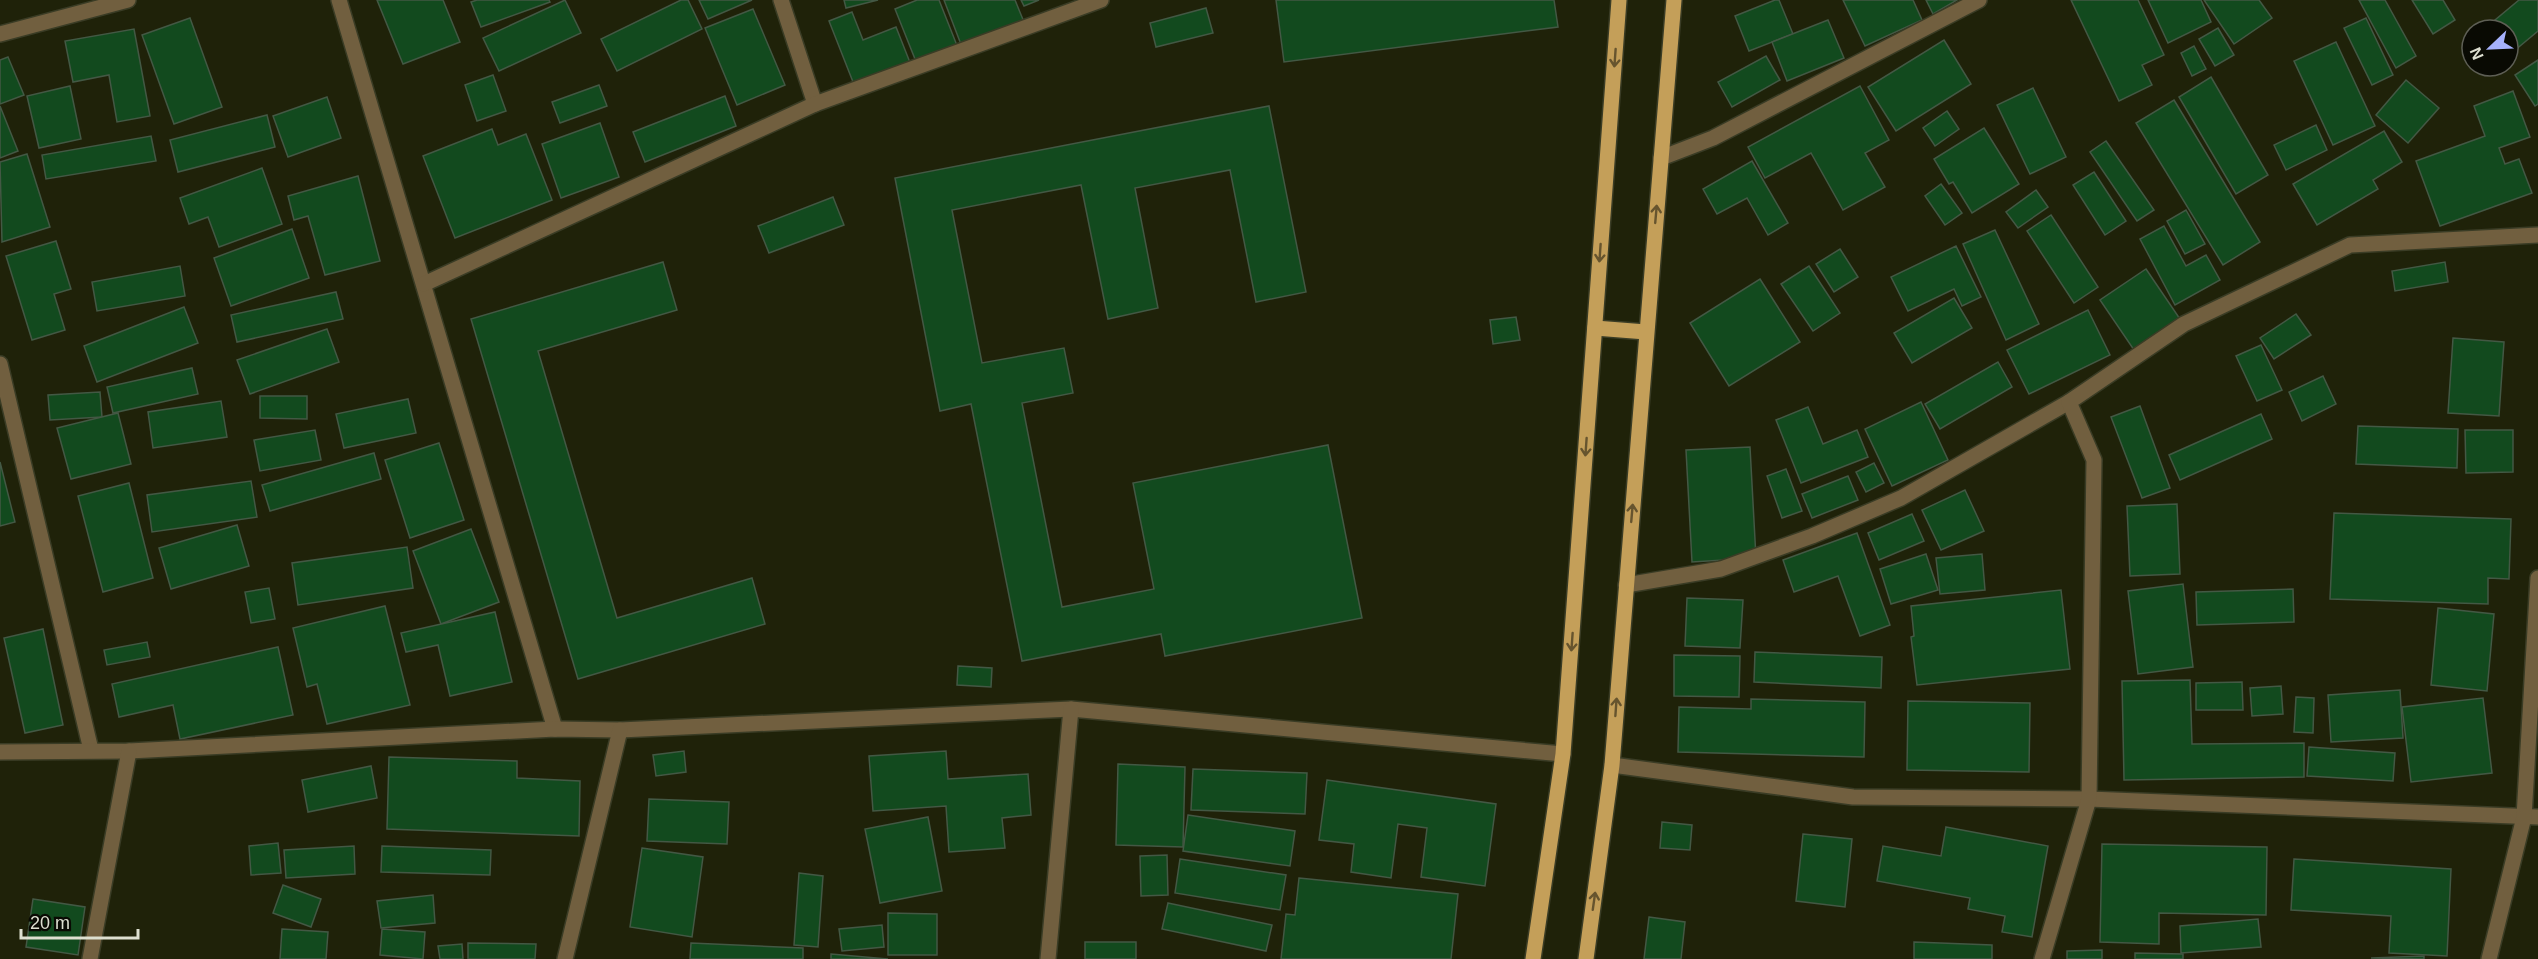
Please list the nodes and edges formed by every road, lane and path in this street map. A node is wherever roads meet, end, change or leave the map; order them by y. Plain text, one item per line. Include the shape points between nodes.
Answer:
1 (129, 0) edge
2 (339, 0) edge
3 (780, 0) edge
4 (1101, 0) edge
5 (1619, 0) edge
6 (1674, 0) edge
7 (1979, 0) edge
8 (78, 7) edge
9 (0, 34) edge
10 (815, 104) junction
11 (1661, 158) junction
12 (2538, 235) edge
13 (424, 284) junction
14 (1595, 328) junction
15 (1646, 332) junction
16 (0, 364) edge
17 (2069, 402) junction
18 (2538, 578) edge
19 (1626, 585) junction
20 (1071, 709) junction
21 (555, 729) junction
22 (620, 730) junction
23 (91, 750) junction
24 (129, 751) junction
25 (0, 752) edge
26 (1563, 754) junction
27 (1612, 765) junction
28 (2089, 799) junction
29 (2531, 817) edge
30 (90, 959) edge
31 (565, 959) edge
32 (1048, 959) edge
33 (1533, 959) edge
34 (1586, 959) edge
35 (2042, 959) edge
36 (2489, 959) edge

1 - 8 street
2 - 13 street
3 - 10 street
4 - 10 street
5 -> 14 main road
6 - 11 main road
7 - 11 street via 1713,138
8 - 9 street
10 - 13 street
15 -> 11 main road
12 - 17 street via 2350,245 2184,324
13 - 21 street
14 - 15 main road
14 -> 26 main road
19 -> 15 main road
16 - 23 street
17 - 19 street via 1900,498 1812,536 1721,569
17 - 28 street via 2094,460
18 - 29 street
27 -> 19 main road
20 - 22 street
20 - 26 street
20 - 32 street
21 - 22 street
21 - 24 street
22 - 31 street
23 - 24 street
23 - 25 street
24 - 30 street
26 - 33 main road
27 - 28 street via 1853,797
34 -> 27 main road
28 - 29 street
28 - 35 street
29 - 36 street

